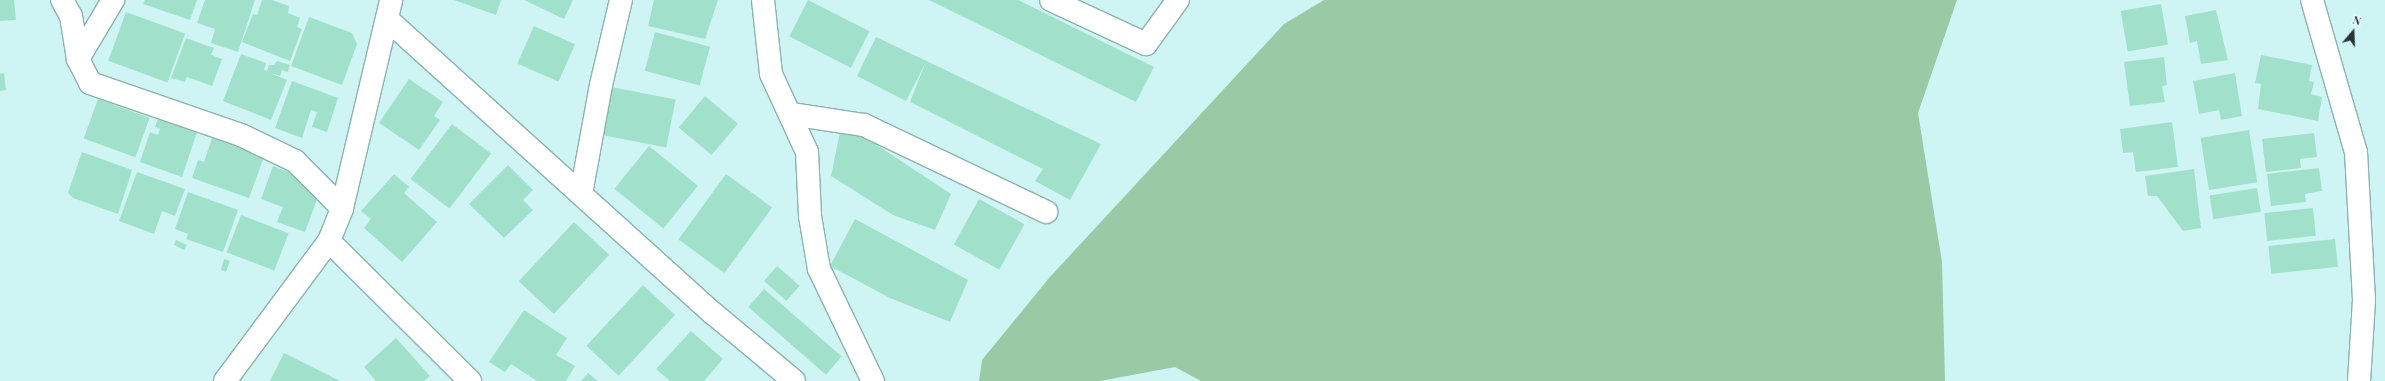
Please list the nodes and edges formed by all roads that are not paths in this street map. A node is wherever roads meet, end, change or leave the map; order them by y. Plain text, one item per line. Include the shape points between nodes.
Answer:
1 (62, 0) edge
2 (113, 0) edge
3 (621, 0) edge
4 (763, 0) edge
5 (1051, 0) edge
6 (1178, 0) edge
7 (2312, 0) edge
8 (389, 10) edge
9 (78, 59) junction
10 (791, 114) junction
11 (581, 194) junction
12 (342, 208) junction
13 (1046, 212) dead end
14 (329, 241) junction
15 (225, 381) edge
16 (470, 381) edge
17 (794, 381) edge
18 (873, 381) edge
19 (2359, 381) edge

1 - 9 street via 71,16
2 - 9 street
3 - 11 street via 601,85
4 - 10 street via 771,74
5 - 6 street via 1146,44
7 - 19 street via 2356,152 2364,300
8 - 11 street
8 - 12 street
9 - 12 street via 90,83 241,135 295,161
10 - 13 street via 864,125
10 - 18 street via 807,152 810,216 818,269
11 - 17 street via 714,314
12 - 14 street
14 - 15 street
14 - 16 street

